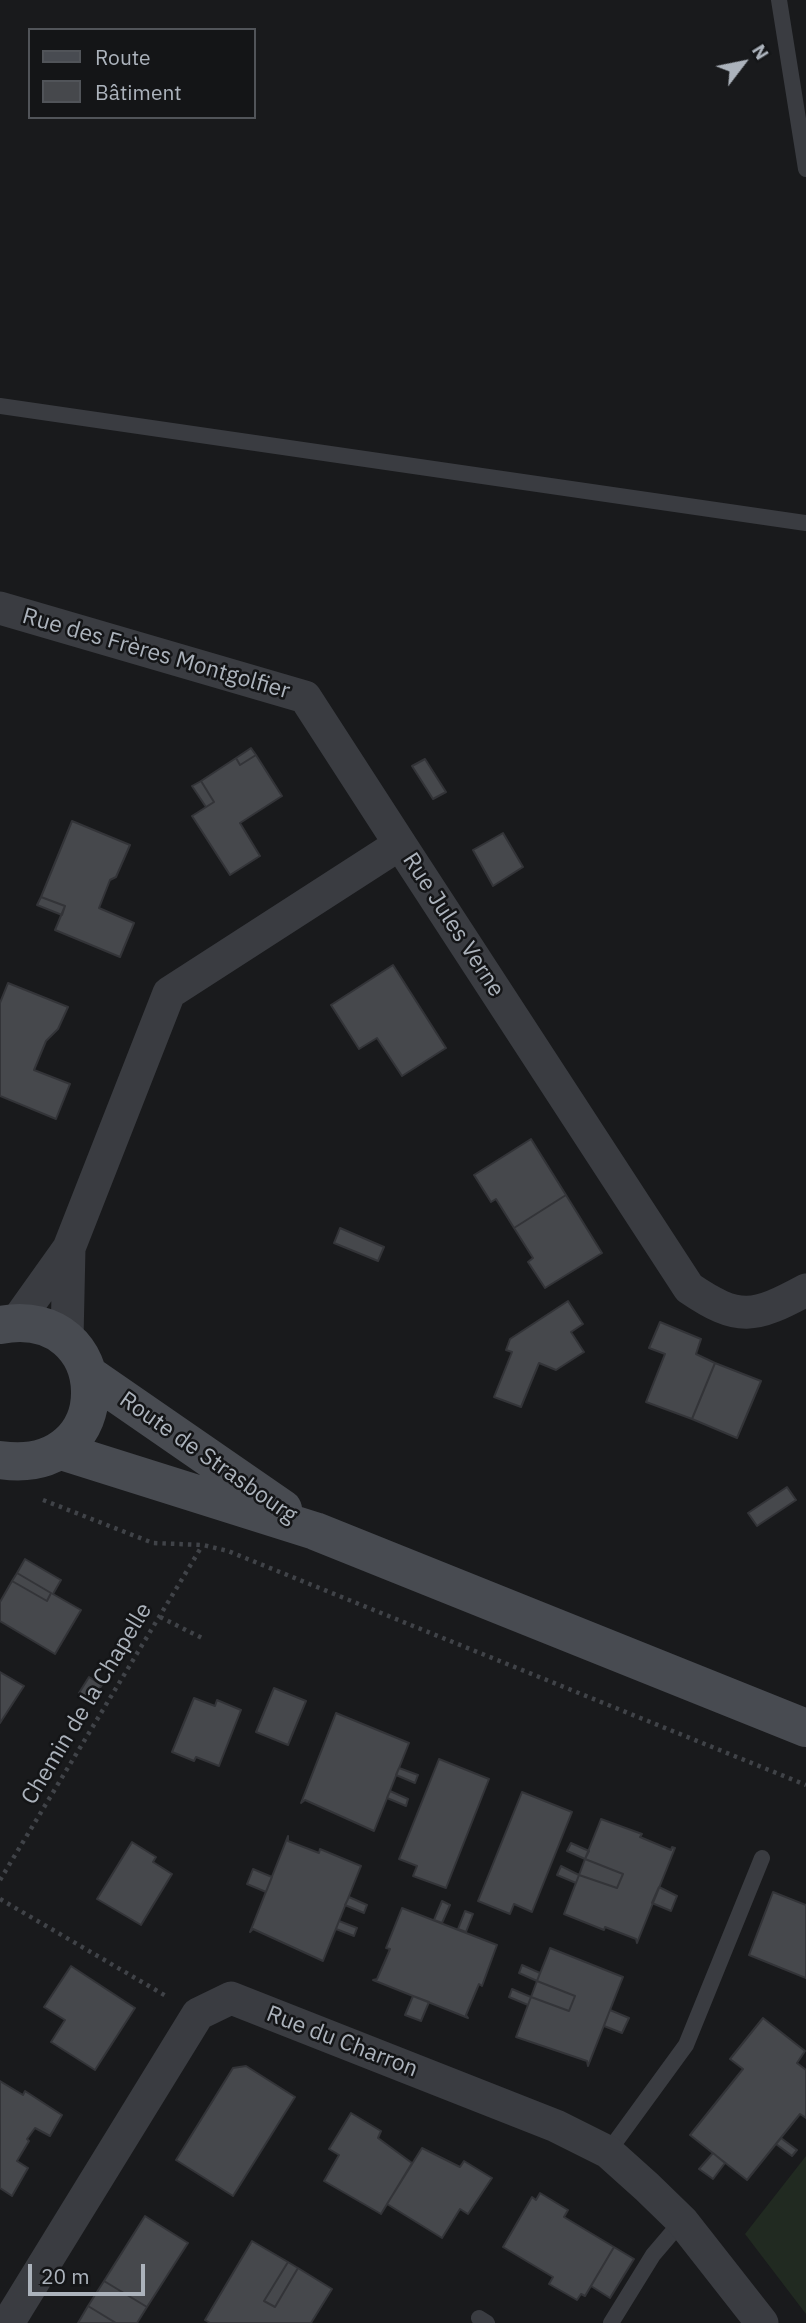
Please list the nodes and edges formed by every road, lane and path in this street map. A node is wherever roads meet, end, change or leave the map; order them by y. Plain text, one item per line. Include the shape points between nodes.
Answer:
1 (779, 0) edge
2 (806, 169) edge
3 (0, 406) edge
4 (806, 523) edge
5 (0, 608) edge
6 (400, 844) junction
7 (69, 1248) junction
8 (806, 1290) edge
9 (9, 1323) edge
10 (67, 1339) junction
11 (89, 1375) junction
12 (61, 1451) junction
13 (0, 1460) edge
14 (38, 1498) dead end
15 (315, 1531) junction
16 (203, 1545) junction
17 (160, 1617) junction
18 (202, 1638) dead end
19 (806, 1728) edge
20 (806, 1785) edge
21 (762, 1858) dead end
22 (0, 1880) edge
23 (0, 1899) edge
24 (198, 2014) junction
25 (608, 2152) junction
26 (682, 2221) junction
27 (8, 2323) edge
28 (611, 2323) edge
29 (762, 2323) edge

1 - 2 lane
3 - 4 lane
5 - 6 street, Rue des Frères Montgolfier via 305,698
6 - 7 street, Rue Jules Verne via 169,993
6 - 8 street, Rue Jules Verne via 689,1288 719,1308 754,1314
7 - 9 street, Rue Jules Verne
7 - 10 street, Rue Jules Verne
9 - 10 main road via 52,1329
10 - 11 main road via 81,1355
11 - 12 main road via 87,1418
11 - 15 main road, Route de Strasbourg
12 - 13 main road via 41,1460
12 - 15 main road, Route de Strasbourg
14 - 16 path via 153,1543
15 - 19 main road
16 - 17 path, Chemin de la Chapelle
16 - 20 path via 241,1556
17 - 18 path
17 - 22 path, Chemin de la Chapelle
21 - 25 lane via 686,2046
23 - 24 path
24 - 25 street, Rue du Charron via 231,1998 556,2126
24 - 27 street
25 - 26 street, Rue du Charron
26 - 28 lane via 653,2255
26 - 29 street, Rue du Charron

